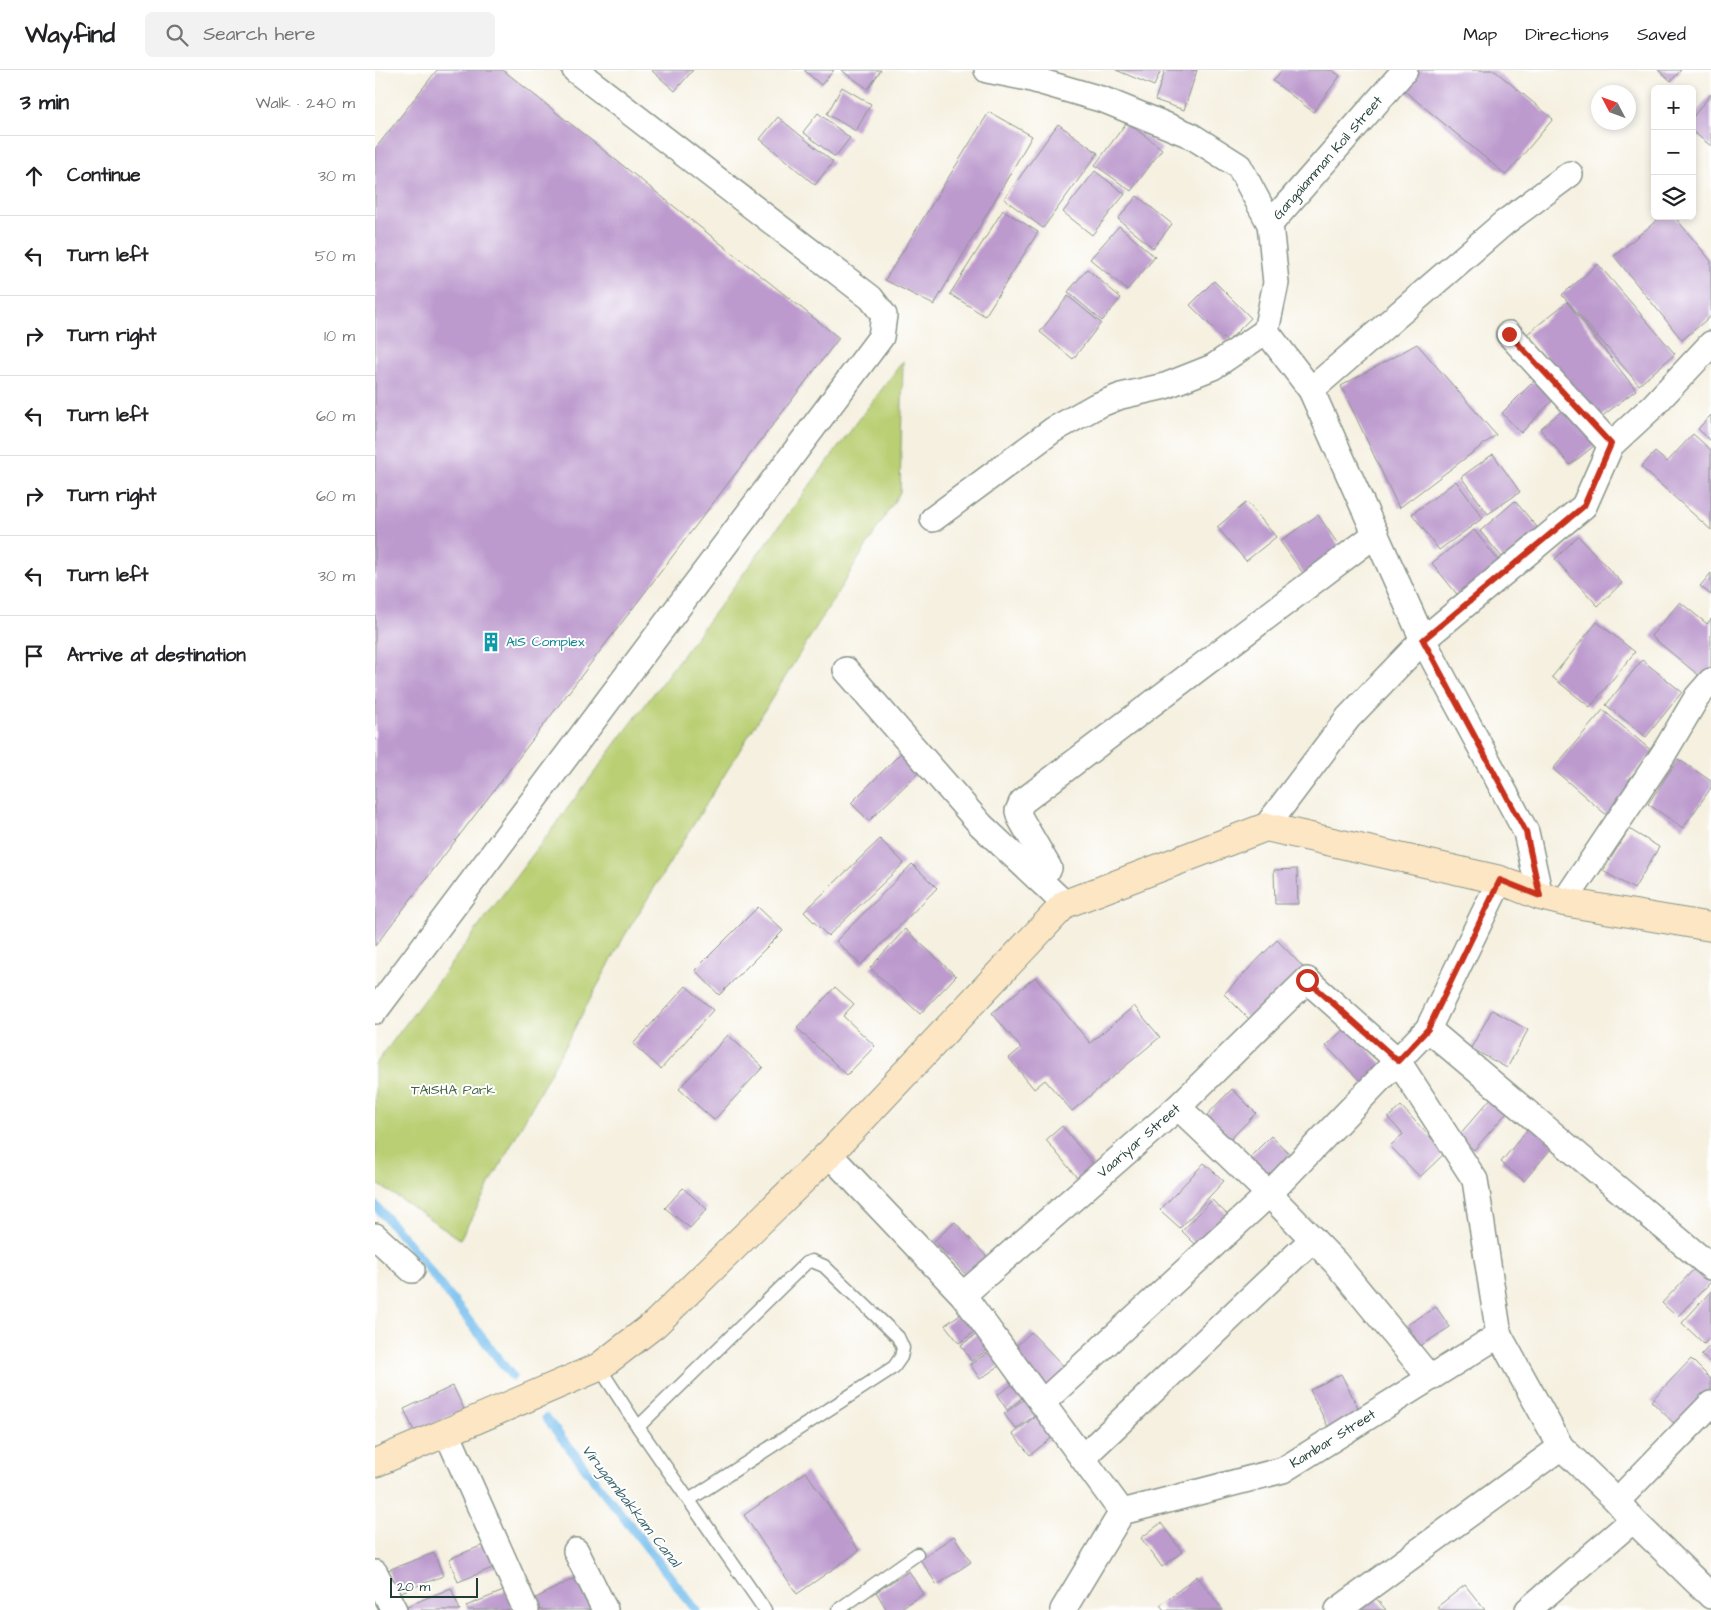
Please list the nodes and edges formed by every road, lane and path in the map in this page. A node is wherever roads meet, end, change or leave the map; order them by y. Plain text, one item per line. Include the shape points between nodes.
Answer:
1 (575, 70) edge
2 (987, 70) edge
3 (1405, 70) edge
4 (1570, 174) dead end
5 (1270, 224) junction
6 (1266, 331) junction
7 (1509, 334) dead end
8 (1711, 344) edge
9 (1311, 390) junction
10 (1611, 444) junction
11 (933, 519) dead end
12 (1376, 534) junction
13 (1423, 640) junction
14 (846, 670) dead end
15 (1711, 681) edge
16 (1266, 826) junction
17 (1049, 868) dead end
18 (1500, 880) junction
19 (1552, 899) junction
20 (1065, 904) junction
21 (1711, 927) edge
22 (375, 1011) edge
23 (1428, 1029) junction
24 (1398, 1061) junction
25 (1178, 1107) junction
26 (829, 1154) junction
27 (1269, 1194) junction
28 (375, 1236) edge
29 (1313, 1239) junction
30 (1711, 1267) edge
31 (412, 1270) dead end
32 (963, 1295) junction
33 (1499, 1335) junction
34 (599, 1368) junction
35 (1430, 1378) junction
36 (1041, 1403) junction
37 (1710, 1405) edge
38 (638, 1427) junction
39 (447, 1433) junction
40 (1561, 1447) junction
41 (1083, 1457) junction
42 (375, 1463) edge
43 (689, 1500) junction
44 (1617, 1501) junction
45 (1122, 1512) junction
46 (1633, 1520) junction
47 (576, 1551) dead end
48 (917, 1554) dead end
49 (375, 1574) edge
50 (1711, 1596) edge
51 (394, 1610) edge
52 (526, 1610) edge
53 (605, 1610) edge
54 (765, 1610) edge
55 (838, 1610) edge
56 (1063, 1610) edge
57 (1338, 1610) edge
58 (1529, 1610) edge

1 - 22 street via 871,298 884,316 881,337
2 - 5 street via 1029,78 1104,100 1190,135 1239,166
3 - 5 street, Gangaiamman Koil Street
4 - 9 street via 1504,223
5 - 6 street via 1276,283
6 - 9 street
6 - 11 street via 1213,367 1165,386 1121,396 1060,426
7 - 10 street
8 - 10 street via 1652,407
9 - 12 street
10 - 13 street via 1584,506
12 - 13 street
12 - 17 street via 1022,802 1019,818
13 - 16 street via 1348,718
13 - 19 street via 1526,832
14 - 20 street via 981,825
15 - 19 street via 1697,697 1664,753
16 - 18 street
16 - 20 street
18 - 19 street
18 - 23 street
19 - 21 street
20 - 26 street
23 - 24 street
23 - 30 street
24 - 25 street, Vaariyar Street via 1307,980
24 - 27 street
24 - 33 street via 1475,1180
25 - 27 street
25 - 32 street, Vaariyar Street
26 - 32 street
26 - 34 street via 655,1324
27 - 29 street
27 - 36 street
28 - 31 street
29 - 35 street
29 - 41 street
32 - 36 street
33 - 35 street, Kambar Street
33 - 40 street
34 - 38 lane
34 - 39 street
35 - 45 street, Kambar Street via 1283,1470
36 - 41 street
37 - 44 street
38 - 43 lane
38 - 43 lane via 811,1261 825,1266 897,1337 903,1348 894,1367
39 - 42 street
39 - 52 street
40 - 44 street
40 - 57 street
41 - 45 street
43 - 54 lane
44 - 46 street
45 - 56 street
46 - 50 street
46 - 58 street
47 - 53 street
48 - 55 lane
49 - 51 street

